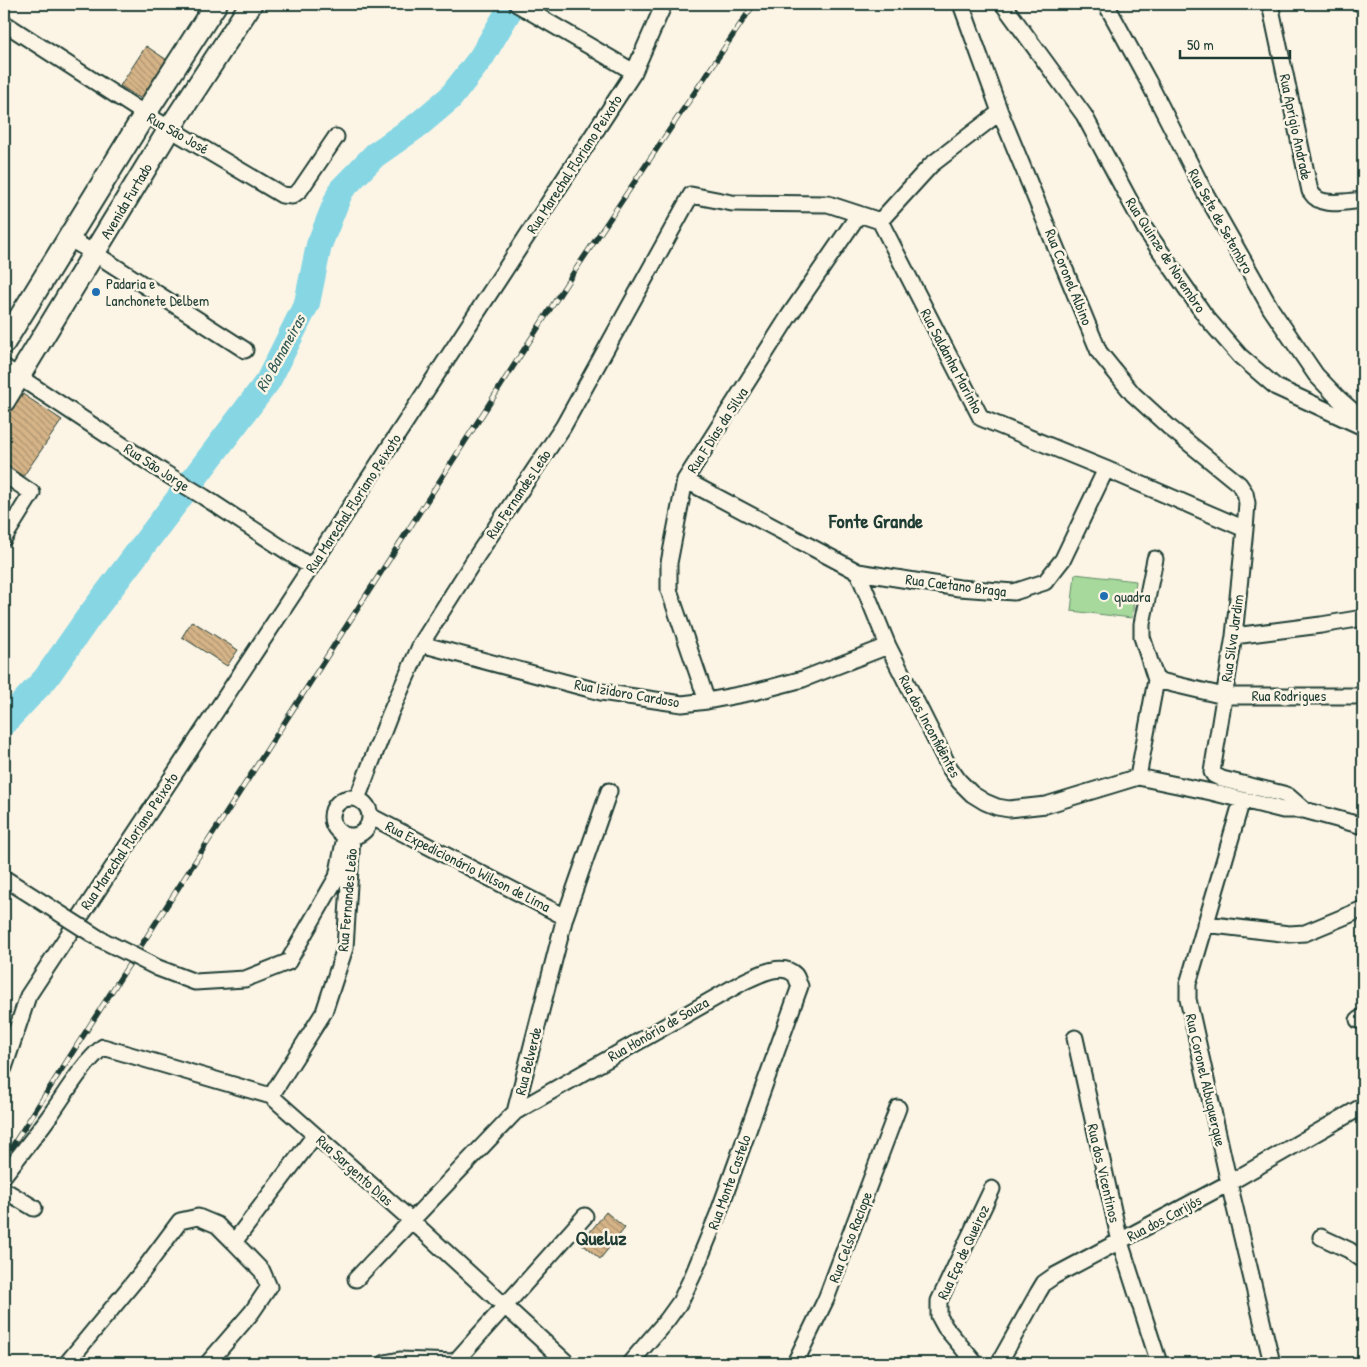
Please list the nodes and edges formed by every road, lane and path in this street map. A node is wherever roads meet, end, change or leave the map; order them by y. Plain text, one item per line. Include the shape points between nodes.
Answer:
1 (216, 4) edge
2 (251, 4) edge
3 (517, 4) edge
4 (664, 4) edge
5 (961, 4) edge
6 (1003, 4) edge
7 (1106, 4) edge
8 (1270, 4) edge
9 (4, 23) edge
10 (634, 72) junction
11 (1000, 112) junction
12 (145, 114) junction
13 (170, 128) junction
14 (336, 137) dead end
15 (1363, 200) edge
16 (859, 214) junction
17 (880, 221) junction
18 (68, 238) junction
19 (94, 253) junction
20 (4, 343) edge
21 (245, 350) dead end
22 (12, 371) edge
23 (4, 401) edge
24 (1363, 420) edge
25 (1363, 427) edge
26 (1106, 469) junction
27 (4, 474) edge
28 (685, 480) junction
29 (1247, 503) joint
30 (1245, 529) junction
31 (4, 538) edge
32 (1155, 559) dead end
33 (311, 567) junction
34 (858, 572) junction
35 (1363, 618) edge
36 (1234, 636) junction
37 (422, 644) junction
38 (888, 646) junction
39 (1156, 680) junction
40 (1224, 696) junction
41 (1363, 696) edge
42 (707, 702) junction
43 (1138, 777) junction
44 (609, 791) dead end
45 (357, 799) junction
46 (1242, 800) junction
47 (1304, 810) junction
48 (370, 816) junction
49 (1363, 826) edge
50 (349, 836) junction
51 (4, 878) edge
52 (1363, 909) edge
53 (565, 917) junction
54 (1205, 924) junction
55 (800, 986) joint
56 (1075, 1038) dead end
57 (4, 1068) edge
58 (271, 1096) junction
59 (1363, 1106) edge
60 (898, 1108) dead end
61 (516, 1112) junction
62 (315, 1135) junction
63 (4, 1175) edge
64 (1229, 1183) junction
65 (992, 1189) dead end
66 (4, 1190) edge
67 (34, 1208) dead end
68 (585, 1216) dead end
69 (412, 1221) junction
70 (1321, 1237) dead end
71 (234, 1242) junction
72 (1120, 1242) junction
73 (1363, 1260) edge
74 (356, 1279) dead end
75 (505, 1306) junction
76 (455, 1362) edge
77 (67, 1363) edge
78 (208, 1363) edge
79 (385, 1363) edge
80 (567, 1363) edge
81 (630, 1363) edge
82 (795, 1363) edge
83 (975, 1363) edge
84 (999, 1363) edge
85 (1159, 1363) edge
86 (1272, 1363) edge

1 - 12 street, Avenida Furtado
2 - 13 street, Avenida Furtado
3 - 10 street
4 - 10 street, Rua Marechal Floriano Peixoto
5 - 11 street, Rua Coronel Albino
6 - 25 street, Rua Quinze de Novembro via 1084,115 1145,229 1206,317 1240,356 1276,387
7 - 24 street, Rua Sete de Setembro via 1204,191 1271,309 1316,374
8 - 15 street, Rua Aprígio Andrade via 1310,191 1322,202
9 - 12 street, Rua São José
10 - 33 street, Rua Marechal Floriano Peixoto
11 - 17 street via 931,165
11 - 29 street, Rua Coronel Albino via 1099,352 1133,394 1168,427 1239,484
12 - 13 street, Rua São José
12 - 18 street, Avenida Furtado
13 - 14 street, Rua São José via 282,195 292,196 300,190
13 - 19 street, Avenida Furtado
16 - 17 street
16 - 28 street, Rua F Dias da Silva via 789,316
16 - 37 street, Rua Fernandes Leão via 828,204 732,203 691,195 563,427
17 - 26 street, Rua Saldanha Marinho via 981,418
18 - 19 street
18 - 20 street, Avenida Furtado
19 - 21 street
19 - 22 street, Avenida Furtado
22 - 23 street, Avenida Furtado
22 - 33 street, Rua São Jorge
26 - 30 street, Rua Saldanha Marinho
26 - 34 street, Rua Caetano Braga via 1063,559 1045,582 1014,592 959,588
27 - 31 street via 32,493
28 - 34 street
28 - 42 street, Rua F Dias da Silva via 669,563 669,590
29 - 30 street, Rua Silva Jardim
30 - 36 street, Rua Silva Jardim
32 - 39 street via 1142,637
33 - 57 street, Rua Marechal Floriano Peixoto via 28,996
34 - 38 street, Rua dos Inconfidêntes
35 - 36 street
36 - 40 street, Rua Silva Jardim
37 - 42 street, Rua Izidoro Cardoso via 601,692 682,704
37 - 45 street, Rua Fernandes Leão
38 - 42 street, Rua Izidoro Cardoso via 802,679
38 - 43 street, Rua dos Inconfidêntes via 949,767 972,794 985,802 1009,809 1046,805
39 - 40 street, Rua Rodrigues
39 - 43 street
40 - 41 street, Rua Rodrigues
40 - 47 street, Rua Silva Jardim via 1214,775 1283,794
43 - 46 street, Rua dos Inconfidêntes
44 - 53 street, Rua Belverde
45 - 48 street via 368,809
45 - 50 street via 342,800 332,811 331,819 338,832
46 - 47 street, Rua dos Inconfidêntes via 1283,810
46 - 54 street, Rua Coronel Albuquerque
47 - 49 street, Rua dos Inconfidêntes
48 - 50 street via 366,830 360,835
48 - 53 street, Rua Expedicionário Wilson de Lima
50 - 51 street, bridge via 337,877 288,962 245,979 195,982 158,968 100,939
50 - 58 street, Rua Fernandes Leão via 344,948 324,1012
52 - 54 street via 1305,933
53 - 61 street, Rua Belverde
54 - 64 street, Rua Coronel Albuquerque via 1188,984 1188,999
55 - 61 street, Rua Honório de Souza via 795,975 775,969 743,982
55 - 81 street, Rua Monte Castelo via 694,1275 667,1320
56 - 72 street, Rua dos Vicentinos
58 - 62 street, Rua Sargento Dias
58 - 63 street, Rua Sargento Dias via 103,1047 82,1070
59 - 64 street, Rua dos Carijós
60 - 82 street, Rua Celso Raciope via 826,1300
61 - 69 street, Rua Belverde
62 - 69 street, Rua Sargento Dias
62 - 71 street
64 - 72 street, Rua dos Carijós
64 - 86 street, Rua Coronel Albuquerque
65 - 83 street, Rua Eça de Queiroz via 938,1301 939,1316 945,1327
66 - 67 street
68 - 75 street
69 - 74 street, Rua Belverde
69 - 75 street, Rua Sargento Dias
70 - 73 street
71 - 77 street via 217,1225 198,1218 180,1221
71 - 78 street via 262,1271 269,1286 252,1312
72 - 84 street, Rua dos Carijós via 1044,1283
72 - 85 street, Rua dos Vicentinos
75 - 76 street
75 - 80 street, Rua Sargento Dias
76 - 79 street via 400,1360

